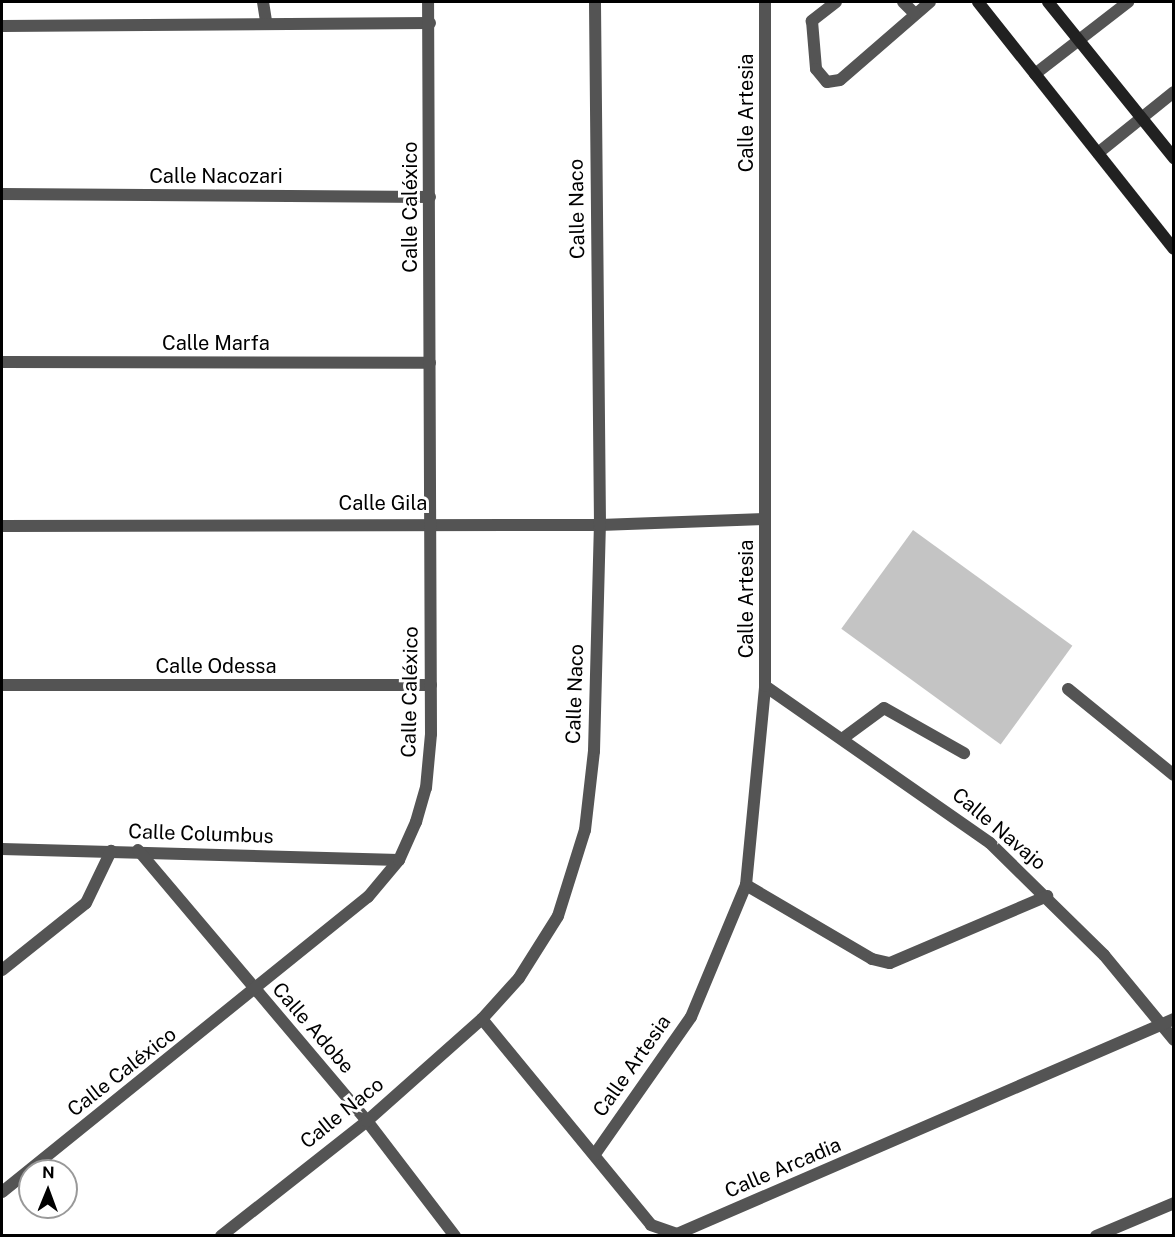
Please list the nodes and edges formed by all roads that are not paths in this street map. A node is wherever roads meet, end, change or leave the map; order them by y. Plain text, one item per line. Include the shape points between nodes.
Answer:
1 (263, 2) edge
2 (428, 2) edge
3 (595, 2) edge
4 (765, 2) edge
5 (836, 2) edge
6 (903, 2) edge
7 (930, 2) edge
8 (978, 2) edge
9 (1048, 2) edge
10 (1128, 2) edge
11 (914, 13) junction
12 (266, 22) junction
13 (430, 23) junction
14 (2, 26) edge
15 (1078, 40) junction
16 (1035, 74) junction
17 (1173, 92) edge
18 (1141, 118) junction
19 (1098, 153) junction
20 (1173, 158) edge
21 (2, 194) edge
22 (430, 197) junction
23 (1173, 249) edge
24 (2, 362) edge
25 (430, 363) junction
26 (765, 519) junction
27 (431, 522) junction
28 (600, 525) junction
29 (2, 526) edge
30 (431, 685) junction
31 (2, 686) edge
32 (765, 686) junction
33 (1068, 689) dead end
34 (842, 739) junction
35 (964, 753) dead end
36 (1173, 776) edge
37 (2, 849) edge
38 (138, 850) junction
39 (111, 851) junction
40 (399, 860) junction
41 (746, 885) junction
42 (1047, 896) junction
43 (2, 970) edge
44 (256, 992) junction
45 (482, 1019) junction
46 (1170, 1022) edge
47 (1173, 1040) edge
48 (367, 1120) junction
49 (595, 1154) junction
50 (2, 1192) edge
51 (1173, 1203) edge
52 (220, 1236) edge
53 (455, 1236) edge
54 (1096, 1236) edge

1 - 12 street
2 - 13 street, Calle Caléxico
3 - 28 street, Calle Naco
4 - 26 street, Calle Artesia
5 - 11 street via 812,21 816,69 827,82 840,80
6 - 11 street
7 - 11 street
8 - 16 main road
9 - 15 main road
10 - 15 street
12 - 13 street
12 - 14 street
13 - 22 street, Calle Caléxico
15 - 16 street
15 - 18 main road
16 - 19 main road
17 - 18 street
18 - 19 street
18 - 20 main road
19 - 23 main road
21 - 22 street, Calle Nacozari
22 - 25 street, Calle Caléxico
24 - 25 street, Calle Marfa
25 - 27 street, Calle Caléxico
26 - 28 street, Calle Gila
26 - 32 street, Calle Artesia
27 - 28 street, Calle Gila
27 - 29 street, Calle Gila
27 - 30 street, Calle Caléxico
28 - 45 street, Calle Naco via 594,751 585,830 558,916 519,978
30 - 31 street, Calle Odessa
30 - 40 street, Calle Caléxico via 426,788
32 - 34 street, Calle Navajo
32 - 41 street, Calle Artesia
33 - 36 street
34 - 35 street via 884,708
34 - 42 street, Calle Navajo via 962,819
37 - 39 street, Calle Columbus
38 - 39 street, Calle Columbus
38 - 40 street, Calle Columbus
38 - 44 street, Calle Adobe
39 - 43 street via 86,903
40 - 44 street, Calle Caléxico via 368,897
41 - 42 street via 872,959 890,963
41 - 49 street, Calle Artesia via 724,947 691,1017
42 - 46 street, Calle Navajo
44 - 48 street, Calle Adobe
44 - 50 street, Calle Caléxico
45 - 48 street, Calle Naco
45 - 49 street, Calle Arcadia
46 - 47 street, Calle Navajo
46 - 49 street, Calle Arcadia via 677,1234 651,1225
48 - 52 street, Calle Naco
48 - 53 street, Calle Adobe
51 - 54 street

